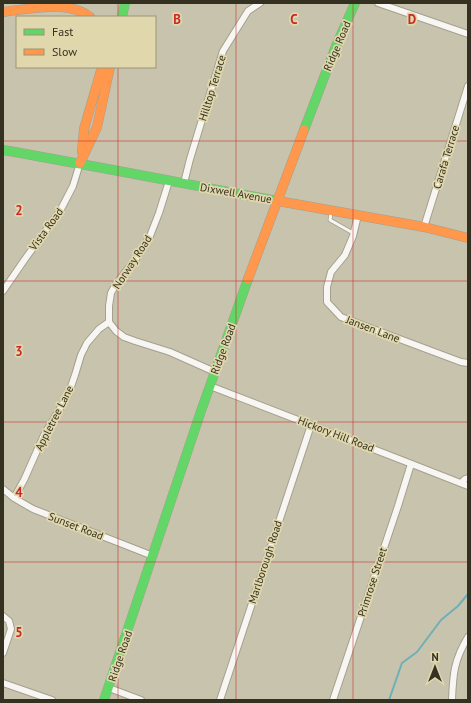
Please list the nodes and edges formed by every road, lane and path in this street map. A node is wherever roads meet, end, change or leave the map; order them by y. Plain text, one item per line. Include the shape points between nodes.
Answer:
1 (14, 3) edge
2 (125, 3) edge
3 (260, 3) edge
4 (355, 3) edge
5 (378, 3) edge
6 (3, 7) edge
7 (3, 12) edge
8 (89, 16) edge
9 (122, 16) edge
10 (468, 34) edge
11 (102, 68) edge
12 (110, 68) edge
13 (468, 86) edge
14 (3, 150) edge
15 (80, 163) junction
16 (169, 181) junction
17 (184, 183) junction
18 (278, 200) junction
19 (332, 210) junction
20 (358, 215) junction
21 (424, 227) junction
22 (354, 234) junction
23 (468, 238) edge
24 (3, 291) edge
25 (109, 322) junction
26 (468, 363) edge
27 (215, 372) junction
28 (210, 386) junction
29 (311, 424) junction
30 (411, 464) junction
31 (468, 478) edge
32 (461, 483) junction
33 (468, 486) edge
34 (3, 489) edge
35 (14, 498) junction
36 (153, 556) junction
37 (3, 616) edge
38 (468, 637) edge
39 (3, 653) edge
40 (3, 683) edge
41 (109, 688) junction
42 (52, 700) edge
43 (104, 700) edge
44 (141, 700) edge
45 (220, 700) edge
46 (333, 700) edge
47 (452, 700) edge

1 - 6 main road
2 - 9 main road
3 - 17 street, Hilltop Terrace via 248,11 223,52
4 - 18 main road, Ridge Road
5 - 10 street
7 - 8 main road via 69,7
11 - 15 main road via 84,129
12 - 15 main road via 97,127
13 - 21 street, Carafa Terrace
14 - 15 main road, Dixwell Avenue
15 - 16 main road, Dixwell Avenue
15 - 24 street, Vista Road via 73,186 60,211
16 - 17 main road, Dixwell Avenue
16 - 25 street, Norway Road via 150,236 111,293
17 - 18 main road, Dixwell Avenue
18 - 19 main road, Dixwell Avenue
18 - 27 main road, Ridge Road
19 - 20 main road, Dixwell Avenue
19 - 22 lane via 330,220
20 - 21 main road, Dixwell Avenue
20 - 22 street, Jansen Lane
21 - 23 main road, Dixwell Avenue
22 - 26 street, Jansen Lane via 345,255 331,272 327,287 328,302 341,317
25 - 27 street via 124,337 170,352
25 - 35 street, Appletree Lane via 87,342 68,395 44,435
27 - 28 main road, Ridge Road
28 - 29 street, Hickory Hill Road
28 - 36 main road, Ridge Road
29 - 30 street, Hickory Hill Road
29 - 45 street, Marlborough Road
30 - 32 street, Hickory Hill Road
30 - 46 street, Primrose Street
31 - 32 street
32 - 33 street, Hickory Hill Road
34 - 35 street, Sunset Road
35 - 36 street, Sunset Road via 33,509
36 - 41 main road, Ridge Road
37 - 39 street via 9,621 10,629
38 - 47 street via 455,664
40 - 42 street
41 - 43 main road, Ridge Road
41 - 44 street

